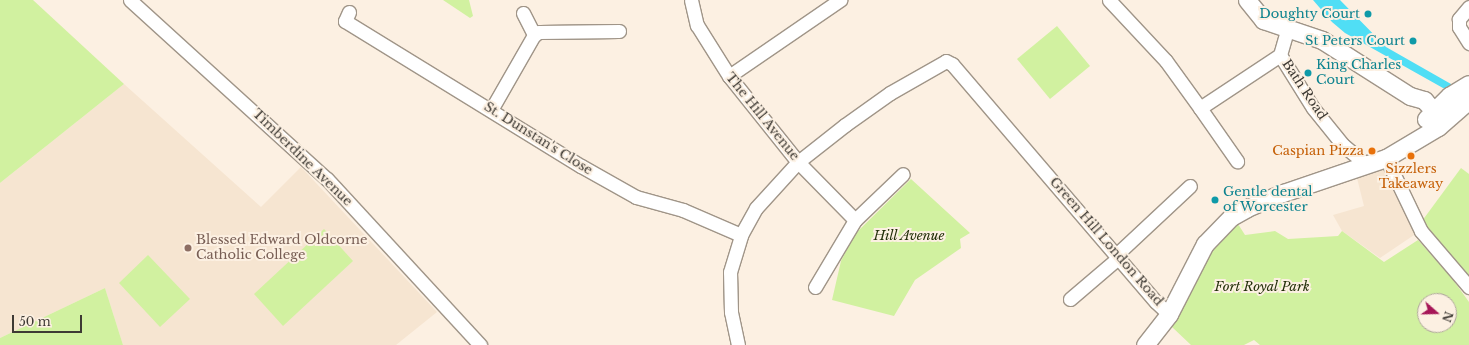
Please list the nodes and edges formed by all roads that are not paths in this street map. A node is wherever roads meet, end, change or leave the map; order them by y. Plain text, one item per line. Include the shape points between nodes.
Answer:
1 (130, 0) edge
2 (691, 0) edge
3 (840, 0) edge
4 (1109, 0) edge
5 (1247, 0) edge
6 (1469, 7) edge
7 (523, 13) dead end
8 (344, 21) dead end
9 (1288, 30) junction
10 (619, 31) dead end
11 (534, 35) junction
12 (1469, 43) edge
13 (1280, 55) junction
14 (729, 76) junction
15 (1469, 84) edge
16 (1200, 108) junction
17 (491, 110) junction
18 (1445, 110) edge
19 (1386, 158) junction
20 (1237, 161) dead end
21 (798, 162) junction
22 (1360, 166) junction
23 (903, 174) dead end
24 (1183, 189) dead end
25 (855, 220) junction
26 (741, 235) junction
27 (1117, 257) junction
28 (815, 287) dead end
29 (1469, 287) edge
30 (1070, 299) dead end
31 (1169, 314) junction
32 (480, 345) edge
33 (738, 345) edge
34 (1145, 345) edge

1 - 32 street, Timberdine Avenue via 327,179
2 - 14 street, The Hill Avenue via 697,25
3 - 14 street
4 - 16 street via 1166,61
5 - 9 main road via 1263,20
6 - 12 street via 1459,19 1459,27
7 - 11 street
8 - 17 street, St. Dunstan's Close
9 - 13 street, Bath Road
9 - 18 main road via 1322,40 1410,96
10 - 11 street via 539,32
11 - 17 street
13 - 16 street
13 - 22 street, Bath Road via 1313,108
14 - 21 street, The Hill Avenue
15 - 18 main road
16 - 20 street
17 - 26 street, St. Dunstan's Close via 636,197 683,210
18 - 19 main road
19 - 22 main road
19 - 29 street via 1421,231
21 - 25 street, The Hill Avenue
21 - 26 street via 756,208
21 - 27 street, Green Hill London Road via 890,93 946,61 952,64
22 - 31 main road via 1310,183 1231,217 1216,231 1197,259
23 - 25 street
24 - 27 street
25 - 28 street
26 - 33 street via 730,272 731,312
27 - 30 street
27 - 31 street, Green Hill London Road
31 - 34 main road

